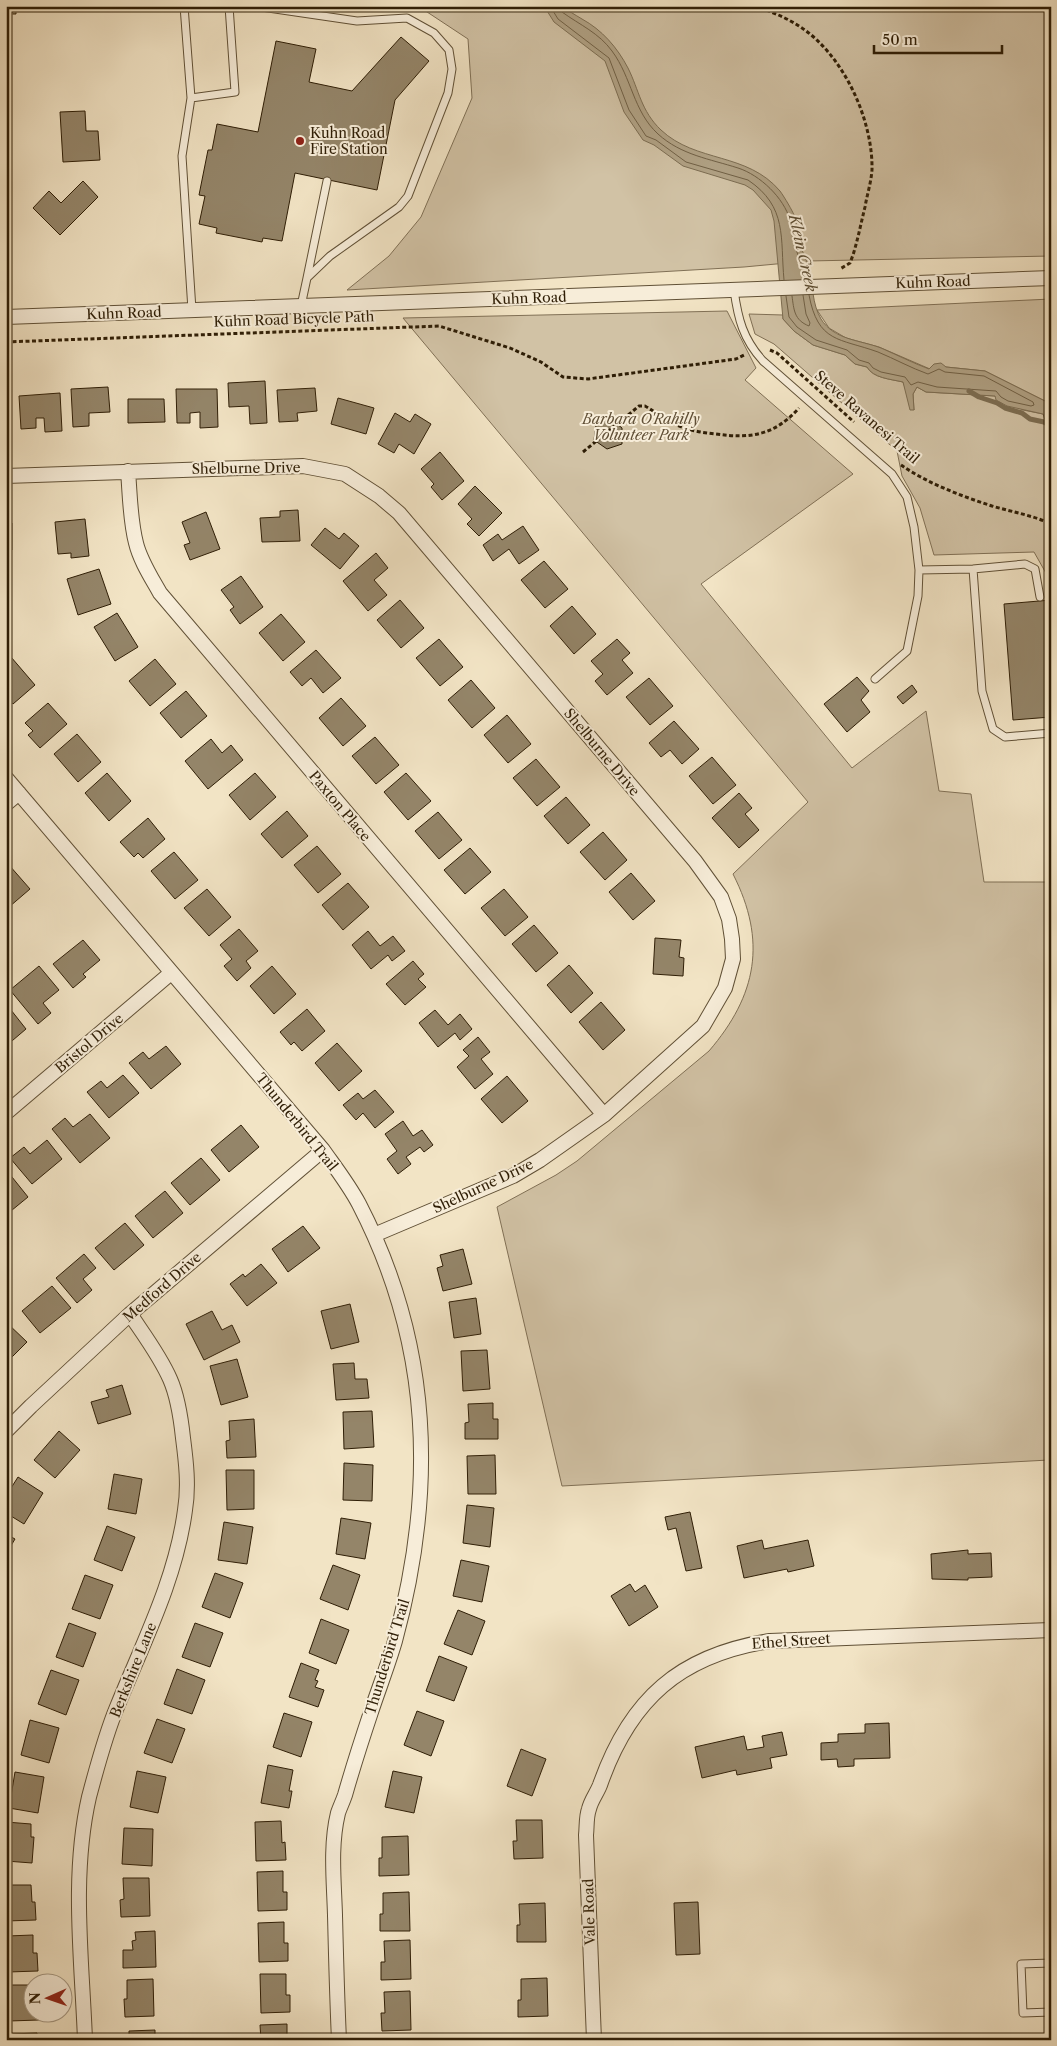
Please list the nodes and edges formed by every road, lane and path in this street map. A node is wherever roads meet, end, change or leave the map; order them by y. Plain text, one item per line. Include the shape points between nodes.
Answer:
1 (184, 6) edge
2 (229, 6) edge
3 (254, 6) edge
4 (754, 6) edge
5 (192, 98) junction
6 (327, 181) dead end
7 (832, 270) dead end
8 (307, 278) junction
9 (1051, 278) edge
10 (734, 290) junction
11 (301, 306) junction
12 (192, 310) junction
13 (6, 317) edge
14 (6, 342) edge
15 (769, 349) dead end
16 (744, 355) dead end
17 (807, 400) junction
18 (857, 426) dead end
19 (583, 452) dead end
20 (894, 459) dead end
21 (128, 471) junction
22 (6, 476) edge
23 (1051, 524) edge
24 (919, 570) junction
25 (974, 570) junction
26 (1040, 597) dead end
27 (875, 679) dead end
28 (1051, 733) edge
29 (6, 778) edge
30 (19, 793) junction
31 (6, 804) edge
32 (171, 973) junction
33 (6, 1113) edge
34 (604, 1115) junction
35 (323, 1150) junction
36 (374, 1235) junction
37 (130, 1314) junction
38 (6, 1432) edge
39 (1051, 1630) edge
40 (600, 1786) joint
41 (1051, 1963) edge
42 (1051, 2012) edge
43 (85, 2040) edge
44 (339, 2040) edge
45 (594, 2040) edge

1 - 5 lane
2 - 5 lane via 235,92
3 - 8 lane via 357,21 407,18 434,33 449,50 452,69 448,94 408,196 399,207 330,256
4 - 7 path via 786,18 812,36 848,82 864,115 872,150 869,190 850,262 842,269
5 - 12 lane via 182,156
6 - 8 lane
8 - 11 lane
9 - 10 street, Kuhn Road
10 - 11 street, Kuhn Road
10 - 17 lane via 738,320 753,350
11 - 12 street, Kuhn Road
12 - 13 street, Kuhn Road
14 - 16 path, Kuhn Road Bicycle Path via 439,326 510,348 541,362 563,377 588,379 736,359
15 - 18 path, Steve Ravanesi Trail
17 - 19 path via 777,427 745,437 684,428 645,406 639,406
17 - 24 lane via 892,474 907,498
20 - 23 path, Steve Ravanesi Trail via 916,475 947,488
21 - 22 street, Shelburne Drive
21 - 34 street, Paxton Place via 136,544 160,592
21 - 34 street, Shelburne Drive via 303,466 345,474 379,496 399,513 710,881 729,919 732,939 733,958 725,988 704,1026
24 - 25 lane
24 - 27 lane via 918,596 907,651
25 - 26 lane via 1030,566 1035,569
25 - 28 lane via 982,691 993,729 1005,736
29 - 30 street, Thunderbird Trail
30 - 31 street
30 - 32 street, Thunderbird Trail
32 - 33 street, Bristol Drive
32 - 35 street, Thunderbird Trail
34 - 36 street, Shelburne Drive via 512,1176
35 - 36 street, Thunderbird Trail via 357,1201
35 - 37 street, Medford Drive
36 - 44 street, Thunderbird Trail via 399,1303 414,1364 420,1426 420,1505 414,1556 397,1634 350,1775 334,1838
37 - 38 street, Medford Drive
37 - 43 street, Berkshire Lane via 173,1389 181,1417 187,1462 186,1509 176,1560 144,1646 116,1708 88,1807 80,1871
39 - 40 street, Ethel Street via 770,1641 727,1650 690,1667 645,1701 617,1742
40 - 45 street, Vale Road via 589,1808 586,1836
41 - 42 lane via 1021,1964 1023,2013

